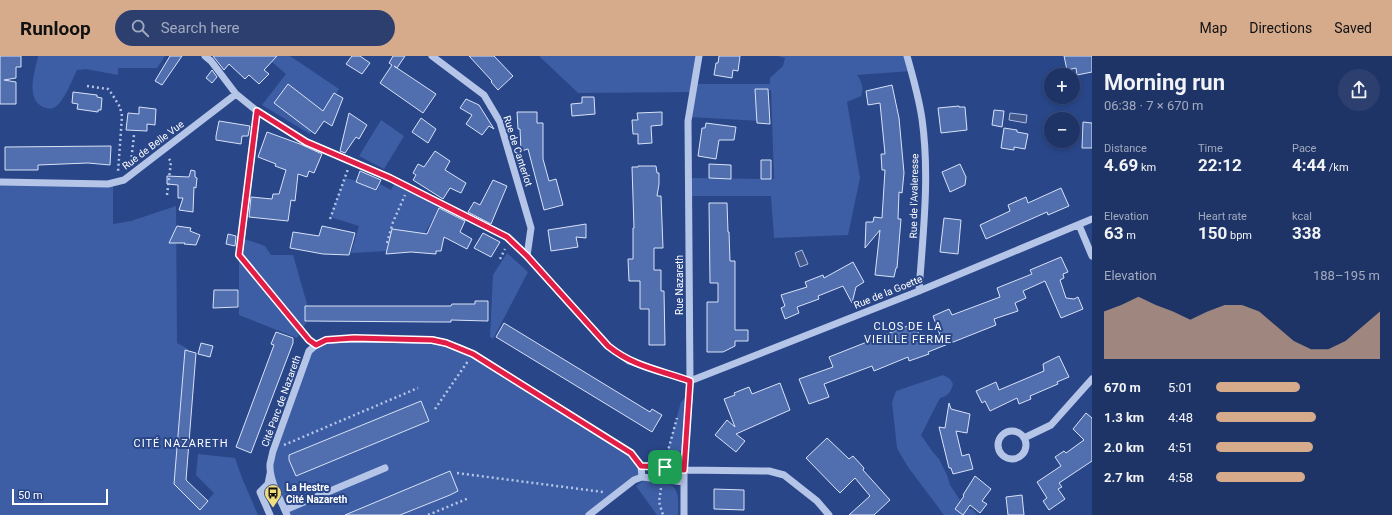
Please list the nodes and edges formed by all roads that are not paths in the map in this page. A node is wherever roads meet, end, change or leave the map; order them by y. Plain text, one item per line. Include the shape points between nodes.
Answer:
1 (205, 56) edge
2 (432, 56) edge
3 (699, 56) edge
4 (907, 56) edge
5 (236, 94) junction
6 (257, 111) junction
7 (0, 182) edge
8 (1092, 218) edge
9 (1078, 225) junction
10 (239, 255) road end
11 (527, 256) junction
12 (1092, 256) edge
13 (919, 290) junction
14 (1092, 378) edge
15 (690, 381) junction
16 (1024, 438) dead end
17 (641, 466) junction
18 (385, 468) dead end
19 (684, 470) junction
20 (271, 472) junction
21 (642, 477) junction
22 (684, 482) junction
23 (286, 512) edge
24 (270, 515) edge
25 (589, 515) edge
26 (684, 515) edge
27 (829, 515) edge

1 - 5 street
2 - 11 street, Rue de Canterlot via 484,95 500,122 531,228
3 - 15 street, Rue Nazareth via 688,121
4 - 13 street, Rue de l'Avaleresse via 922,118 925,152 926,204
5 - 6 street
5 - 7 street, Rue de Belle Vue via 130,176 118,182
6 - 10 street
6 - 11 street via 306,142 408,187 507,237
8 - 9 street, Rue de la Goette
9 - 12 street
9 - 13 street, Rue de la Goette
11 - 15 street via 618,355 646,368
13 - 15 street, Rue de la Goette
14 - 16 street via 1051,425
15 - 19 street, Rue Nazareth
17 - 19 street
17 - 20 street, Cité Parc de Nazareth via 631,453 473,354 432,340 354,338 326,340 309,351 273,450
17 - 21 street
18 - 23 street
19 - 22 street, Rue Nazareth
19 - 27 street via 769,471 784,475 817,501
20 - 23 street, Cité Parc de Nazareth
20 - 24 street via 268,484 260,492
21 - 22 street
21 - 25 street via 634,480
22 - 26 street, Rue Nazareth

